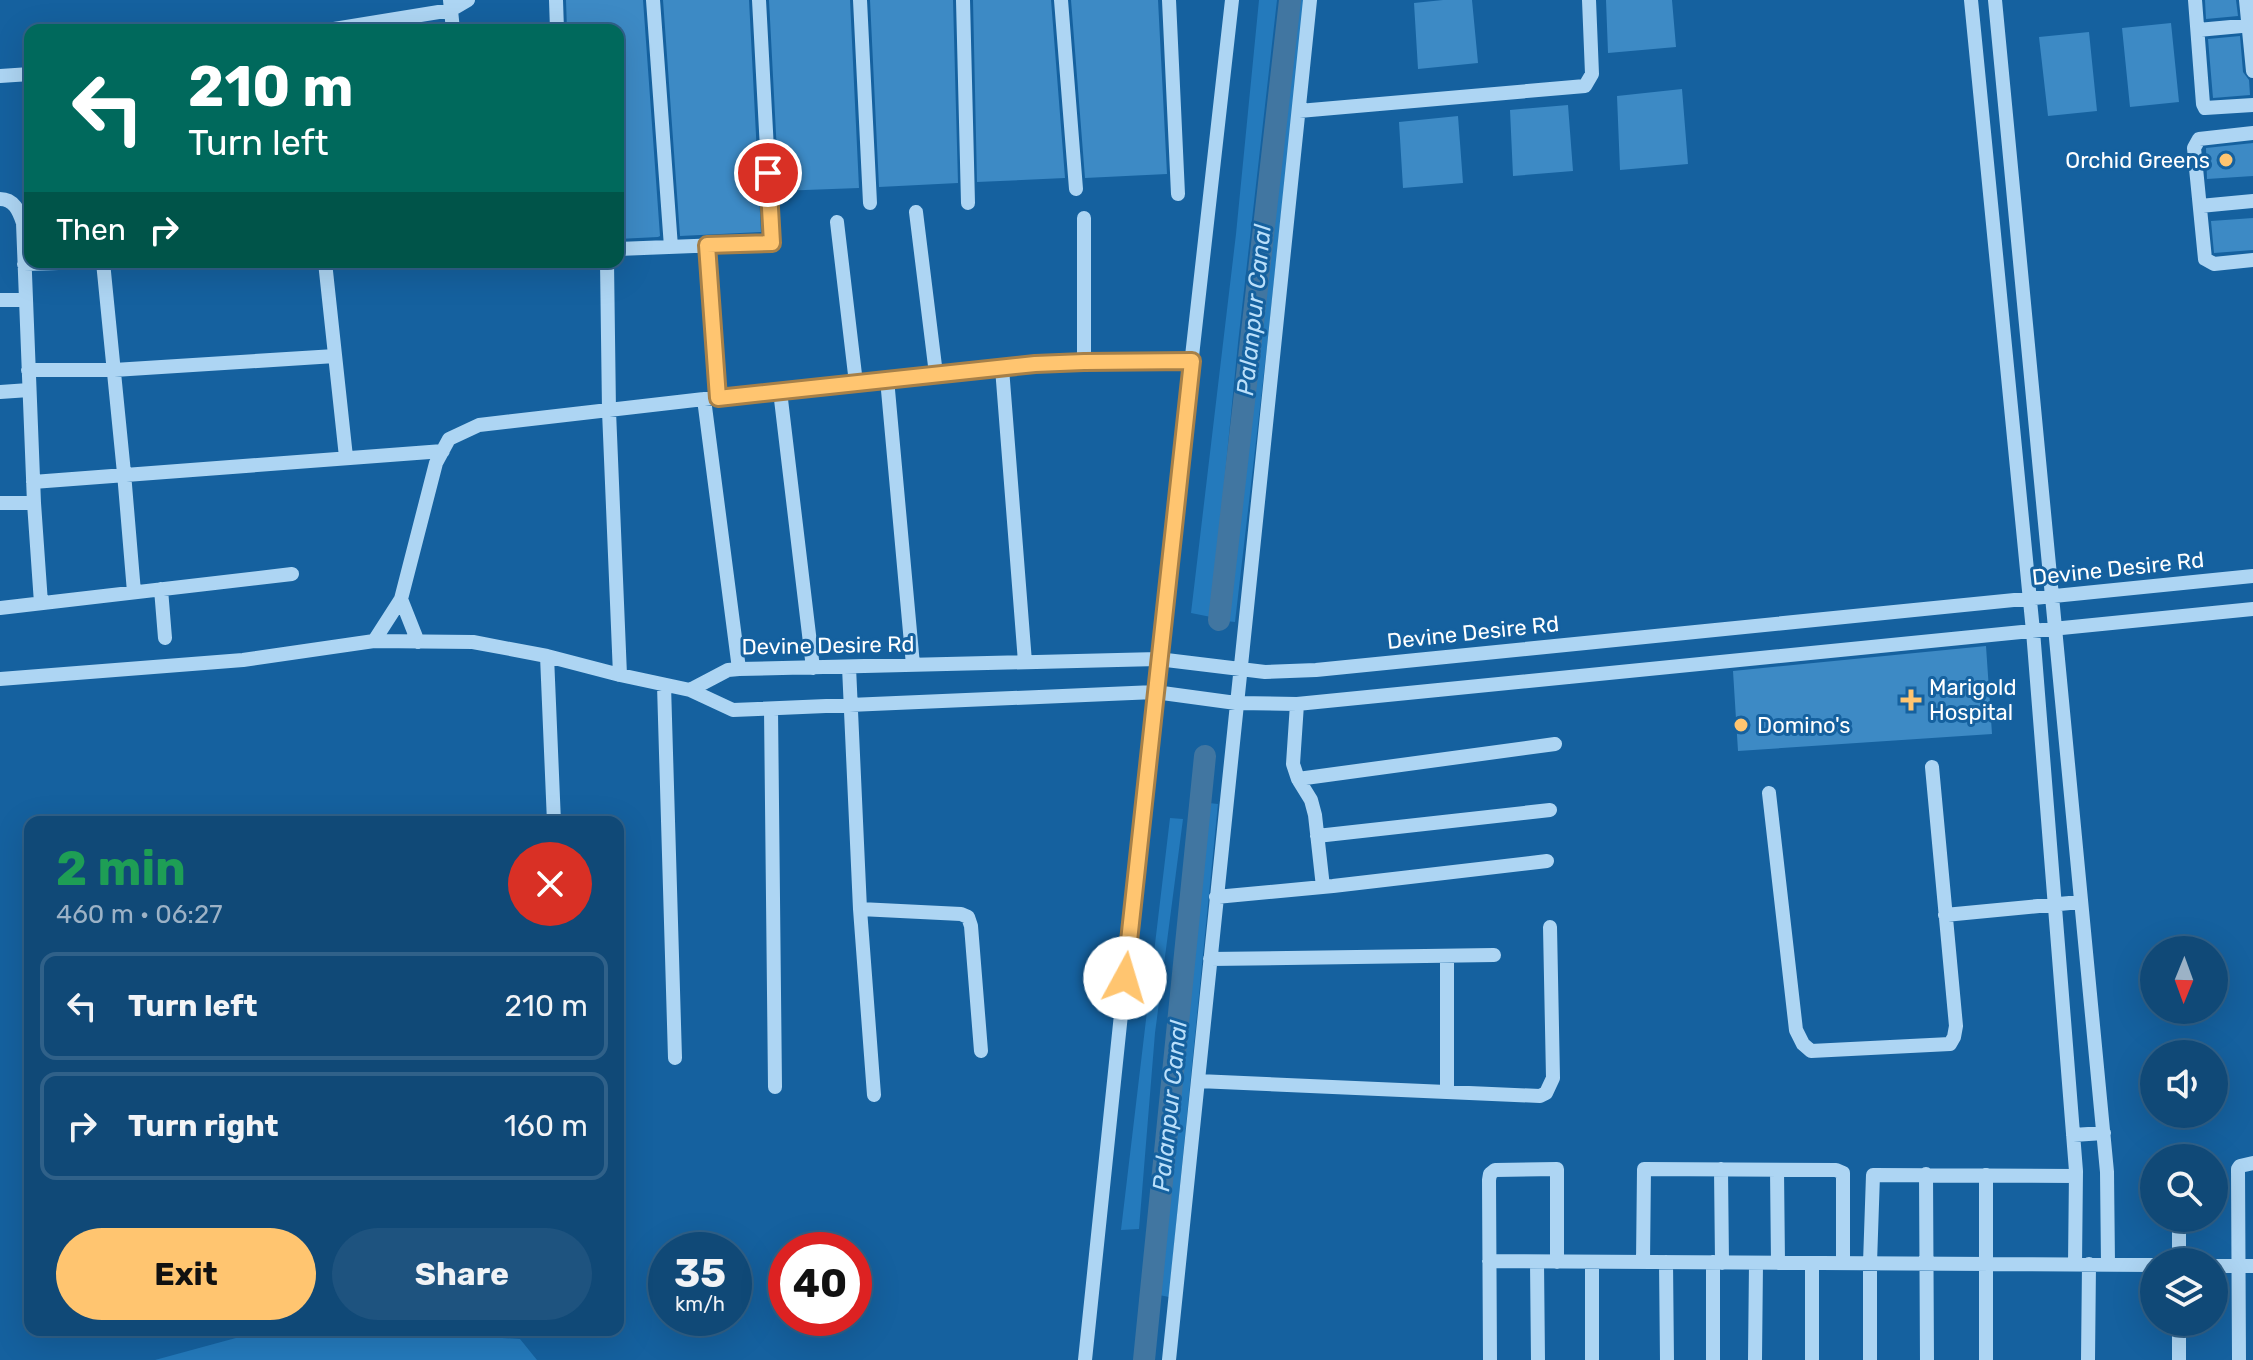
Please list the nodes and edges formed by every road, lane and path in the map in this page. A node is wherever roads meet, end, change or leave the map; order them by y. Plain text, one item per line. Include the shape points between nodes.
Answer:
1 (468, 0) edge
2 (556, 0) edge
3 (653, 0) edge
4 (759, 0) edge
5 (860, 0) edge
6 (963, 0) edge
7 (1061, 0) edge
8 (1169, 0) edge
9 (1232, 0) edge
10 (1310, 0) edge
11 (1589, 0) edge
12 (1971, 0) edge
13 (1995, 0) edge
14 (2195, 0) edge
15 (2246, 0) edge
16 (450, 5) edge
17 (357, 24) edge
18 (557, 24) edge
19 (2251, 25) edge
20 (2198, 30) junction
21 (2253, 71) edge
22 (24, 74) edge
23 (0, 76) edge
24 (2004, 94) junction
25 (1980, 96) junction
26 (2253, 105) edge
27 (1299, 111) junction
28 (2253, 133) edge
29 (1076, 189) dead end
30 (1178, 194) dead end
31 (0, 199) edge
32 (2253, 201) edge
33 (870, 203) dead end
34 (968, 203) dead end
35 (2200, 206) junction
36 (916, 212) dead end
37 (1084, 218) dead end
38 (837, 222) dead end
39 (707, 245) junction
40 (671, 247) junction
41 (624, 249) edge
42 (2253, 260) edge
43 (24, 264) edge
44 (24, 268) edge
45 (104, 268) edge
46 (326, 268) edge
47 (607, 268) edge
48 (2021, 269) junction
49 (1997, 271) junction
50 (0, 300) edge
51 (26, 300) junction
52 (335, 356) junction
53 (1192, 361) junction
54 (1084, 362) junction
55 (1002, 368) junction
56 (28, 370) junction
57 (114, 370) junction
58 (936, 374) junction
59 (887, 379) junction
60 (856, 383) junction
61 (29, 390) junction
62 (780, 391) junction
63 (0, 392) edge
64 (711, 398) junction
65 (609, 411) junction
66 (2036, 435) junction
67 (2014, 437) junction
68 (443, 451) junction
69 (346, 457) junction
70 (124, 473) junction
71 (33, 482) junction
72 (0, 503) edge
73 (34, 503) junction
74 (292, 574) dead end
75 (2253, 576) edge
76 (161, 589) junction
77 (134, 592) junction
78 (2051, 597) junction
79 (401, 599) junction
80 (2029, 599) junction
81 (41, 603) junction
82 (0, 608) edge
83 (2253, 609) edge
84 (2054, 629) junction
85 (2033, 631) junction
86 (165, 638) dead end
87 (374, 641) junction
88 (418, 642) junction
89 (547, 656) junction
90 (1158, 659) junction
91 (1025, 662) junction
92 (913, 665) junction
93 (849, 667) junction
94 (813, 668) junction
95 (739, 669) junction
96 (1239, 670) junction
97 (620, 675) junction
98 (0, 679) edge
99 (664, 685) junction
100 (690, 690) junction
101 (1155, 692) junction
102 (1236, 703) junction
103 (1297, 704) junction
104 (852, 705) junction
105 (771, 709) junction
106 (1555, 744) dead end
107 (2065, 745) junction
108 (2042, 748) junction
109 (1932, 767) dead end
110 (1298, 779) junction
111 (1769, 793) dead end
112 (1550, 810) dead end
113 (554, 816) edge
114 (1317, 836) junction
115 (1547, 861) dead end
116 (1323, 887) junction
117 (1216, 897) junction
118 (2080, 902) junction
119 (2055, 904) junction
120 (860, 909) junction
121 (1945, 915) junction
122 (1550, 927) dead end
123 (1494, 955) dead end
124 (1447, 956) junction
125 (1210, 959) junction
126 (981, 1051) dead end
127 (675, 1058) dead end
128 (1198, 1081) junction
129 (775, 1087) dead end
130 (1447, 1092) junction
131 (874, 1095) dead end
132 (2104, 1133) junction
133 (2073, 1135) junction
134 (2253, 1163) edge
135 (1721, 1169) junction
136 (1777, 1170) junction
137 (1926, 1174) junction
138 (1986, 1175) junction
139 (2076, 1176) junction
140 (1489, 1261) junction
141 (1537, 1262) junction
142 (1557, 1262) junction
143 (1592, 1262) junction
144 (1643, 1262) junction
145 (1666, 1262) junction
146 (1717, 1262) junction
147 (1756, 1263) junction
148 (1778, 1263) junction
149 (1812, 1263) junction
150 (1843, 1263) junction
151 (1870, 1263) junction
152 (1926, 1264) junction
153 (1987, 1264) junction
154 (2082, 1264) junction
155 (2108, 1264) junction
156 (2140, 1265) edge
157 (2246, 1266) edge
158 (2179, 1336) edge
159 (1085, 1360) edge
160 (1169, 1360) edge
161 (1490, 1360) edge
162 (1538, 1360) edge
163 (1592, 1360) edge
164 (1667, 1360) edge
165 (1713, 1360) edge
166 (1755, 1360) edge
167 (1812, 1360) edge
168 (1870, 1360) edge
169 (1927, 1360) edge
170 (1986, 1360) edge
171 (2088, 1360) edge
172 (2179, 1360) edge
173 (2239, 1360) edge

1 - 16 street
2 - 18 street
3 - 40 street
4 - 39 street via 772,243
5 - 33 street
6 - 34 street
7 - 29 street
8 - 30 street
9 - 53 street
10 - 27 street
11 - 27 street via 1592,74 1585,86
12 - 25 street
13 - 24 street
14 - 20 street
15 - 19 street
16 - 17 street
19 - 20 street
19 - 21 street
20 - 26 street via 2205,108
22 - 23 street
24 - 25 street
24 - 48 street
25 - 49 street
27 - 96 street
28 - 35 street via 2196,141
31 - 43 street via 19,210
32 - 35 street
35 - 42 street via 2207,261
36 - 58 street
37 - 54 street
38 - 60 street
39 - 40 street
39 - 64 street
40 - 41 street
44 - 51 street
45 - 57 street
46 - 52 street
47 - 65 street
48 - 49 street
48 - 66 street
49 - 67 street
50 - 51 street
51 - 56 street
52 - 57 street
52 - 69 street
53 - 54 street
53 - 90 street
54 - 55 street
55 - 58 street
55 - 91 street
56 - 57 street
56 - 61 street
57 - 70 street
58 - 59 street
59 - 60 street
59 - 92 street
60 - 62 street
61 - 63 street
61 - 71 street
62 - 64 street
62 - 94 street
64 - 65 street
64 - 95 street
65 - 68 street via 479,425 449,439
65 - 97 street
66 - 67 street
66 - 78 street
67 - 80 street
68 - 69 street
68 - 79 street
69 - 70 street
70 - 71 street
70 - 77 street
71 - 73 street
72 - 73 street
73 - 81 street
74 - 76 street
75 - 78 street, Devine Desire Rd
76 - 77 street
76 - 86 street
77 - 81 street
78 - 80 street, Devine Desire Rd
78 - 84 street
79 - 87 street
79 - 88 street
80 - 85 street
80 - 96 street, Devine Desire Rd via 1316,670
81 - 82 street
83 - 84 street
84 - 85 street
84 - 107 street
85 - 103 street
85 - 108 street
87 - 88 street
87 - 98 street via 243,660
88 - 89 street via 473,642
89 - 97 street
89 - 113 street
90 - 91 street, Devine Desire Rd
90 - 96 street, Devine Desire Rd
90 - 101 street
91 - 92 street, Devine Desire Rd
92 - 93 street, Devine Desire Rd
93 - 94 street, Devine Desire Rd
93 - 104 street
94 - 95 street, Devine Desire Rd
95 - 100 street, Devine Desire Rd
96 - 102 street
97 - 99 street
99 - 100 street
99 - 127 street
100 - 105 street via 733,710
101 - 102 street
101 - 104 street
101 - 159 street
102 - 103 street
102 - 117 street
103 - 110 street via 1293,764
104 - 105 street
104 - 120 street
105 - 129 street
106 - 110 street
107 - 108 street
107 - 118 street
108 - 119 street
109 - 121 street
110 - 114 street via 1311,800
111 - 121 street via 1796,1030 1811,1051 1950,1044 1956,1026
112 - 114 street
114 - 116 street
115 - 116 street
116 - 117 street
117 - 125 street
118 - 119 street
118 - 132 street
119 - 121 street
119 - 133 street
120 - 126 street via 968,917
120 - 131 street
122 - 130 street via 1553,1078 1546,1093
123 - 124 street
124 - 125 street
124 - 130 street
125 - 128 street
128 - 130 street
128 - 160 street
132 - 133 street
132 - 155 street
133 - 139 street
134 - 157 street via 2238,1169
135 - 136 street
135 - 144 street via 1644,1169
135 - 146 street
136 - 148 street
136 - 150 street via 1843,1173
137 - 138 street
137 - 151 street via 1873,1175
137 - 152 street
138 - 139 street
138 - 153 street
139 - 154 street
140 - 141 street
140 - 142 street via 1490,1174 1501,1169 1557,1169
140 - 161 street
141 - 142 street
141 - 162 street
142 - 143 street
143 - 144 street
143 - 163 street
144 - 145 street
145 - 146 street
145 - 164 street
146 - 147 street
146 - 165 street
147 - 148 street
147 - 166 street
148 - 149 street
149 - 150 street
149 - 167 street
150 - 151 street
151 - 152 street
151 - 168 street
152 - 153 street
152 - 169 street
153 - 154 street
153 - 170 street
154 - 155 street
154 - 171 street
155 - 156 street
157 - 173 street
158 - 172 street

